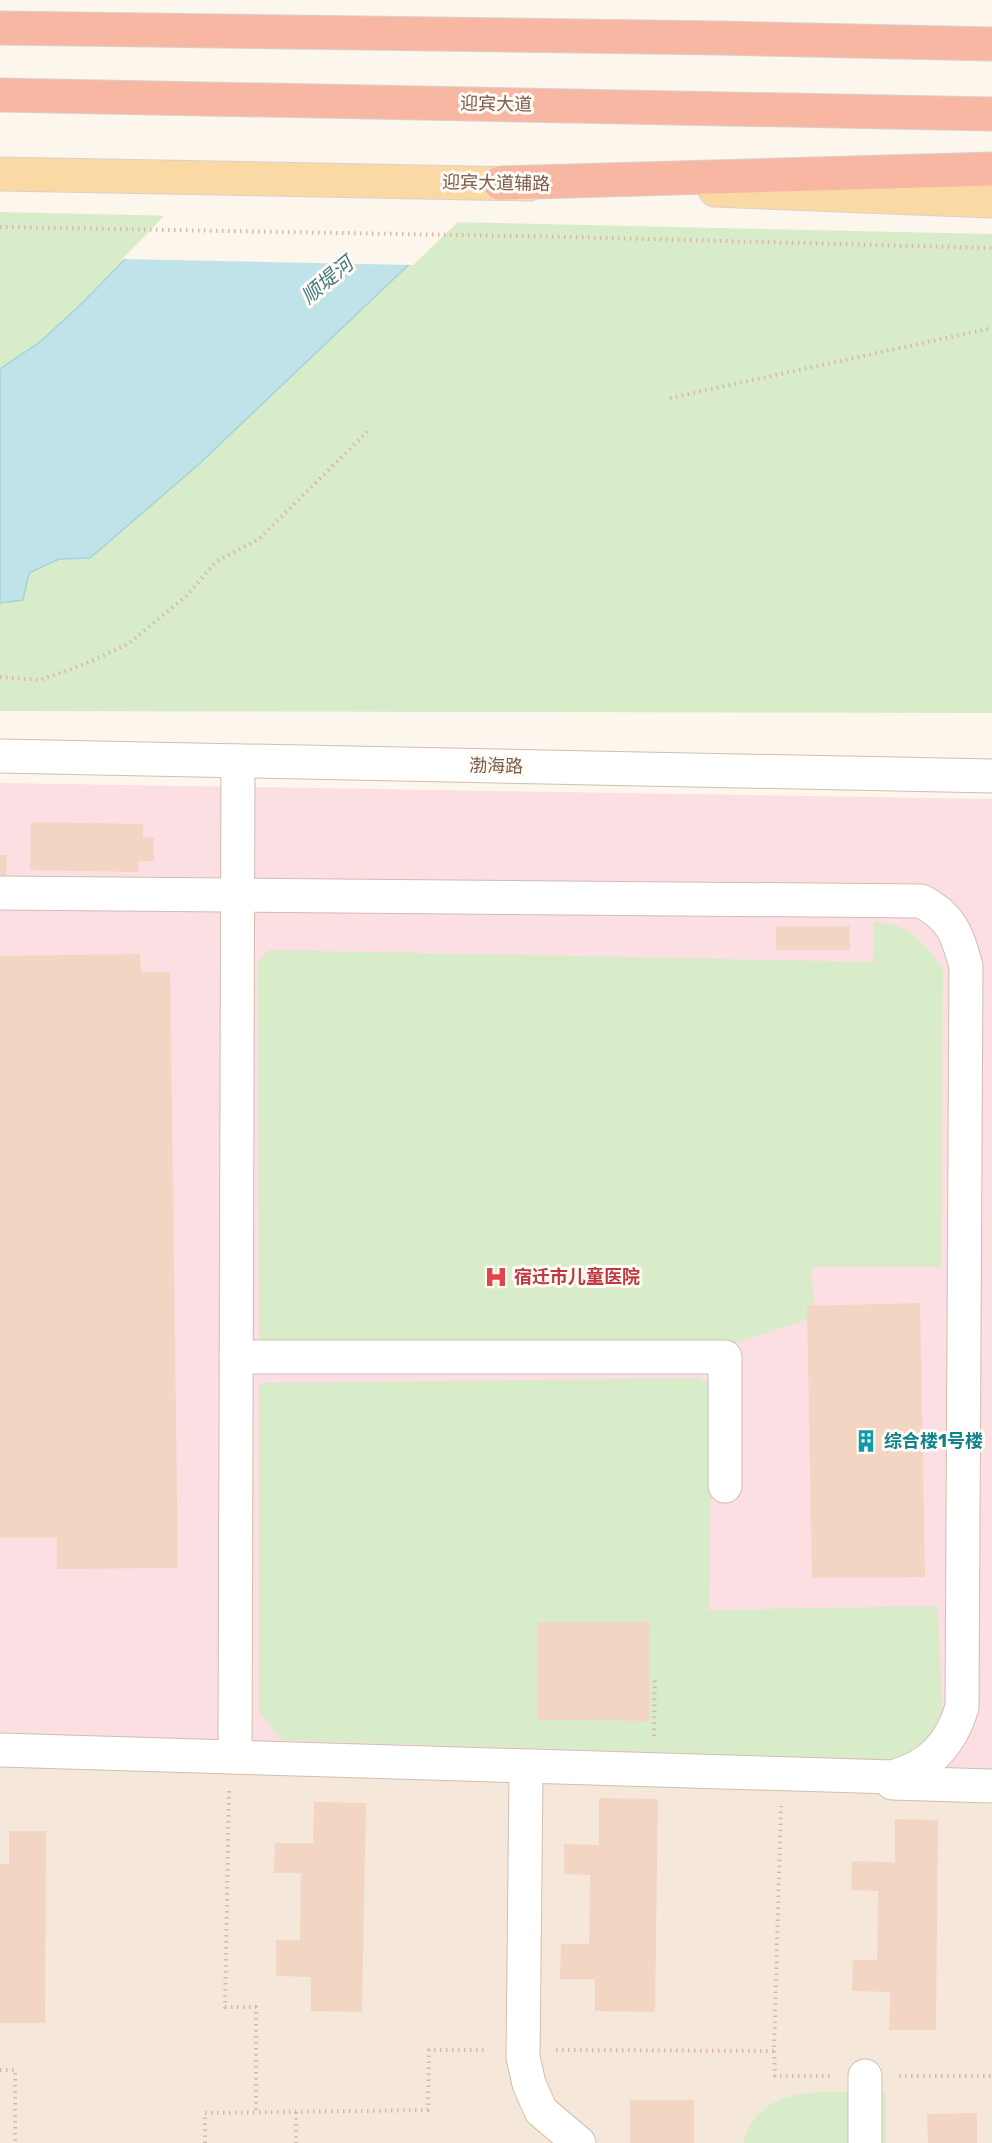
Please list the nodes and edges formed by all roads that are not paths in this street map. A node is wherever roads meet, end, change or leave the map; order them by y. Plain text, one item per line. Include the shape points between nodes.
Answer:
1 (0, 28) edge
2 (992, 44) edge
3 (0, 95) edge
4 (992, 114) edge
5 (992, 169) edge
6 (0, 174) edge
7 (500, 183) junction
8 (992, 201) edge
9 (0, 756) edge
10 (238, 760) junction
11 (992, 776) edge
12 (0, 893) edge
13 (238, 895) junction
14 (236, 1357) junction
15 (725, 1486) dead end
16 (0, 1750) edge
17 (232, 1762) junction
18 (0, 1763) edge
19 (526, 1775) junction
20 (992, 1785) edge
21 (865, 2076) dead end
22 (579, 2143) edge
23 (865, 2143) edge

1 - 2 highway
3 - 4 highway, 迎宾大道
5 - 7 highway
6 - 7 main road, 迎宾大道辅路
7 - 8 main road, 迎宾大道辅路
9 - 10 street, 渤海路
10 - 11 street, 渤海路
10 - 13 street
12 - 13 street
13 - 14 street
13 - 17 street via 921,901 936,909 953,927 966,966 962,1707 947,1741 931,1760 912,1772 892,1777
14 - 15 street via 725,1357
14 - 17 street
16 - 17 street
17 - 18 street
17 - 19 street
19 - 20 street
19 - 22 street via 523,2057 541,2111
21 - 23 street

